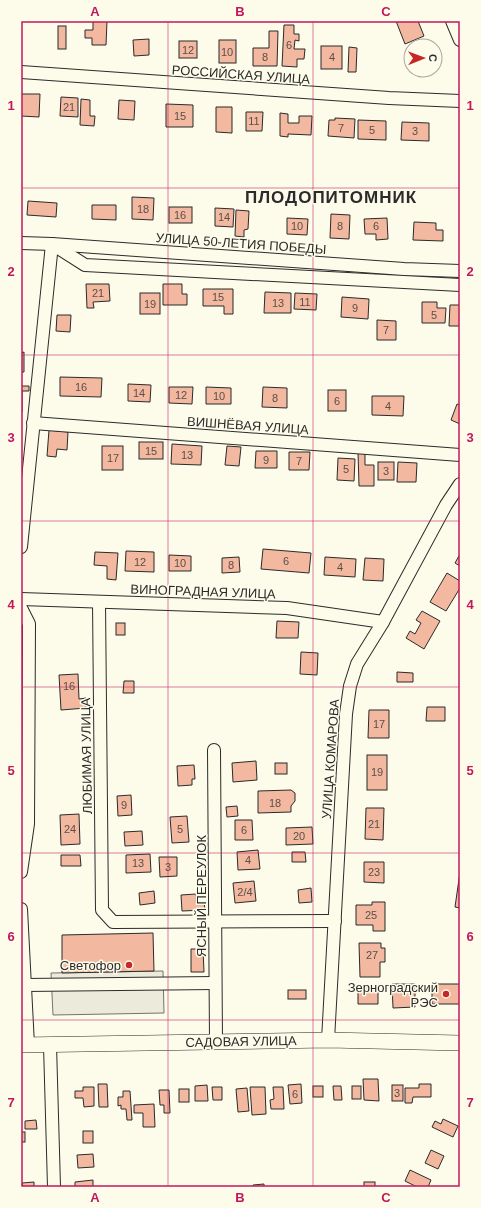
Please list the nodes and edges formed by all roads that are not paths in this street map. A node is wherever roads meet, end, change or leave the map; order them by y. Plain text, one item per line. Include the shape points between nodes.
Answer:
1 (452, 21) edge
2 (460, 40) edge
3 (21, 72) edge
4 (460, 101) edge
5 (21, 243) edge
6 (52, 244) junction
7 (460, 271) edge
8 (460, 285) edge
9 (33, 423) junction
10 (460, 455) edge
11 (460, 484) edge
12 (21, 547) edge
13 (21, 599) edge
14 (99, 602) junction
15 (21, 608) edge
16 (383, 622) junction
17 (214, 750) dead end
18 (21, 872) edge
19 (21, 909) edge
20 (215, 921) junction
21 (334, 921) junction
22 (215, 983) junction
23 (25, 985) junction
24 (328, 1040) junction
25 (216, 1042) junction
26 (460, 1043) edge
27 (24, 1045) edge
28 (50, 1045) junction
29 (54, 1187) edge

1 - 2 street
3 - 4 street, РОССИЙСКАЯ УЛИЦА via 382,98
5 - 6 street, УЛИЦА 50-ЛЕТИЯ ПОБЕДЫ
6 - 7 street, УЛИЦА 50-ЛЕТИЯ ПОБЕДЫ
6 - 8 street via 85,266
6 - 9 street
9 - 10 street, ВИШНЁВАЯ УЛИЦА
9 - 12 street
11 - 16 street, УЛИЦА КОМАРОВА
13 - 14 street, ВИНОГРАДНАЯ УЛИЦА
14 - 16 street, ВИНОГРАДНАЯ УЛИЦА via 287,608
14 - 20 street, ЛЮБИМАЯ УЛИЦА via 102,910 113,922
15 - 18 street via 29,624 28,824
16 - 21 street, УЛИЦА КОМАРОВА via 357,664 350,686 346,714
17 - 20 street, ЯСНЫЙ ПЕРЕУЛОК
19 - 23 street
20 - 21 street
20 - 22 street, ЯСНЫЙ ПЕРЕУЛОК
21 - 24 street, УЛИЦА КОМАРОВА
22 - 23 street
22 - 25 street, ЯСНЫЙ ПЕРЕУЛОК
23 - 27 street
24 - 25 main road, САДОВАЯ УЛИЦА
24 - 26 main road, САДОВАЯ УЛИЦА
25 - 28 main road, САДОВАЯ УЛИЦА
27 - 28 main road, САДОВАЯ УЛИЦА
28 - 29 street

